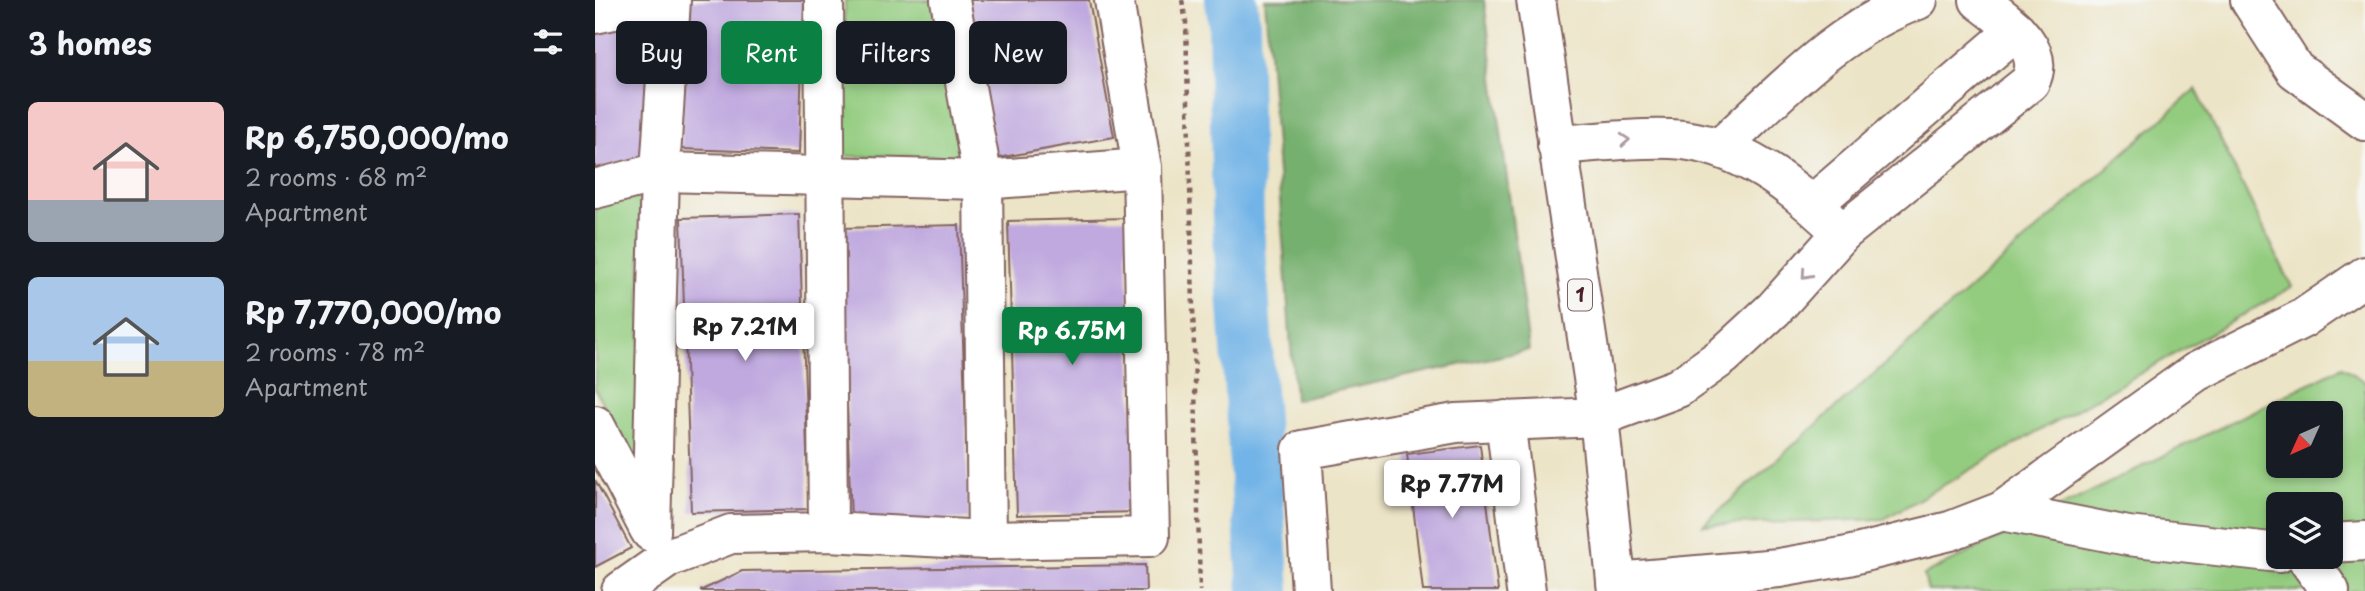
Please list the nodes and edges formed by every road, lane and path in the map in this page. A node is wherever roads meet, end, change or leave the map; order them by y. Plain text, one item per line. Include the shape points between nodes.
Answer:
1 (663, 0) edge
2 (671, 0) edge
3 (824, 0) edge
4 (950, 0) edge
5 (1114, 0) edge
6 (1182, 0) edge
7 (1536, 0) edge
8 (1918, 0) edge
9 (1979, 0) edge
10 (2250, 0) edge
11 (595, 14) edge
12 (2016, 30) junction
13 (2365, 121) edge
14 (1557, 145) junction
15 (1720, 148) junction
16 (1142, 168) junction
17 (660, 172) junction
18 (824, 177) junction
19 (983, 180) junction
20 (595, 189) edge
21 (1812, 204) junction
22 (1842, 233) junction
23 (2365, 276) edge
24 (1599, 417) junction
25 (1505, 420) junction
26 (595, 425) edge
27 (2002, 511) junction
28 (828, 532) junction
29 (987, 540) junction
30 (2365, 541) edge
31 (2343, 542) edge
32 (660, 545) junction
33 (2266, 552) edge
34 (2314, 569) edge
35 (1617, 587) edge
36 (621, 591) edge
37 (1200, 591) edge
38 (1311, 591) edge
39 (1526, 591) edge
40 (2330, 591) edge

1 - 11 main road
2 - 17 main road
3 - 18 main road
4 - 19 main road
5 - 16 main road
6 - 37 path
7 - 14 main road, 1
8 - 15 main road via 1830,47
9 - 12 main road
10 - 13 main road via 2295,70
12 - 21 main road
12 - 22 main road via 2032,54 2035,73 2030,82
14 -> 15 main road via 1672,139
14 - 24 main road, 1
15 - 21 main road via 1771,172
16 - 19 main road
16 - 29 main road via 1150,537
17 - 18 main road
17 - 20 main road
17 - 32 main road
18 - 19 main road
18 - 28 main road
19 - 29 main road
21 - 22 main road
22 -> 24 main road via 1774,309 1723,356 1678,388
23 - 27 main road via 2302,319 2196,372
24 - 25 main road
24 - 35 main road, 1
25 - 38 main road via 1302,450
25 - 39 main road
26 - 32 main road
27 - 33 main road via 2128,536
27 - 35 main road via 1950,531 1848,556
28 - 29 main road
28 - 32 main road via 731,534
30 - 31 main road
32 - 36 main road
34 - 40 main road

